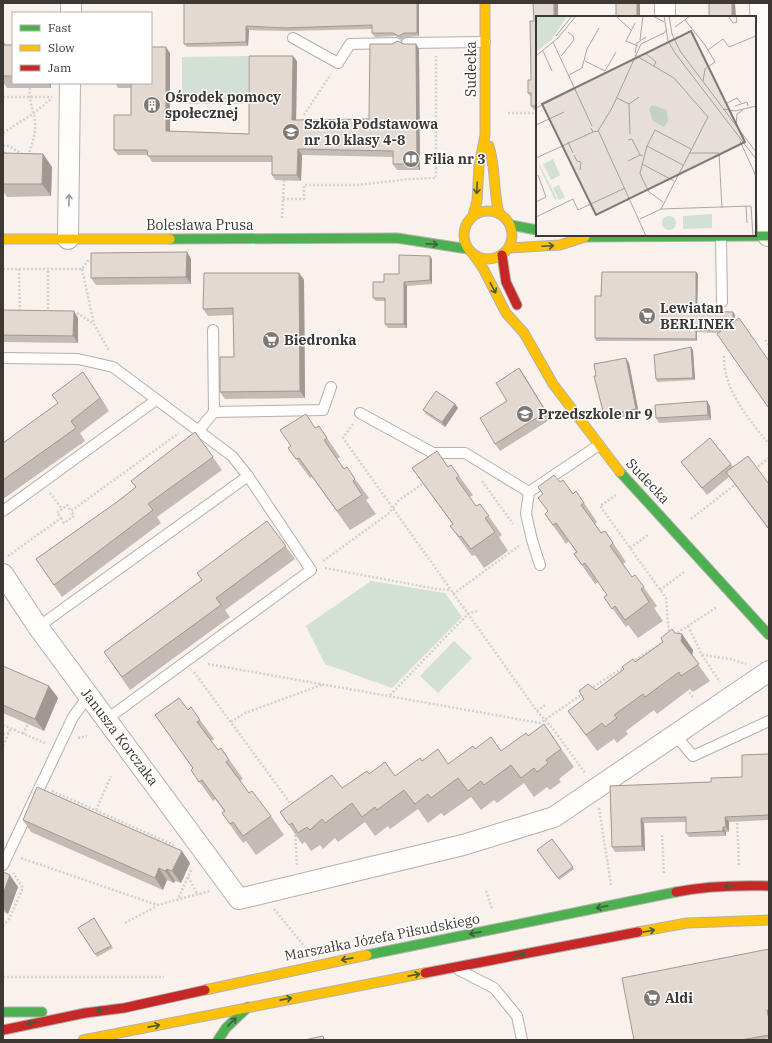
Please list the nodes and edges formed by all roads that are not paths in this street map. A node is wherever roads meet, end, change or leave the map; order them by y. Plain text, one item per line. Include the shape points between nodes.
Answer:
1 (485, 3) edge
2 (665, 3) edge
3 (760, 3) edge
4 (665, 16) edge
5 (293, 38) dead end
6 (485, 42) junction
7 (396, 43) edge
8 (407, 43) edge
9 (64, 92) edge
10 (485, 135) junction
11 (499, 212) junction
12 (473, 215) junction
13 (466, 224) junction
14 (511, 225) junction
15 (454, 228) dead end
16 (536, 230) edge
17 (415, 232) dead end
18 (581, 236) edge
19 (721, 236) junction
20 (768, 236) edge
21 (68, 238) junction
22 (397, 238) junction
23 (3, 239) edge
24 (509, 248) junction
25 (470, 251) junction
26 (502, 255) junction
27 (722, 302) dead end
28 (213, 330) dead end
29 (524, 333) junction
30 (3, 358) edge
31 (331, 387) dead end
32 (156, 400) junction
33 (214, 412) junction
34 (360, 413) road end
35 (195, 427) junction
36 (599, 445) junction
37 (248, 476) junction
38 (528, 492) junction
39 (3, 511) edge
40 (540, 565) dead end
41 (3, 574) edge
42 (38, 627) junction
43 (769, 635) edge
44 (769, 671) edge
45 (89, 695) junction
46 (107, 719) junction
47 (769, 721) edge
48 (675, 735) junction
49 (3, 865) edge
50 (769, 886) edge
51 (769, 920) edge
52 (454, 968) junction
53 (248, 1007) junction
54 (3, 1012) edge
55 (85, 1013) junction
56 (3, 1030) edge
57 (116, 1033) junction
58 (83, 1040) edge
59 (127, 1040) edge
60 (218, 1040) edge
61 (522, 1040) edge

1 - 6 street, Sudecka
2 - 4 street
3 - 20 street
5 - 7 lane via 338,63 350,44
6 - 8 lane
6 - 10 street, Sudecka
21 -> 9 street
10 - 11 street, Sudecka via 491,148 495,202
10 -> 12 street, Sudecka
11 - 12 street via 486,210
11 - 14 street
12 - 13 street
13 - 15 street
13 - 25 street via 464,237
14 - 16 street
14 - 24 street via 513,233
17 - 22 street, Bolesława Prusa
18 - 19 street
24 -> 18 street via 560,245
19 - 20 street
19 - 27 lane
21 - 22 street, Bolesława Prusa
21 - 23 street, Bolesława Prusa
22 -> 25 street, Bolesława Prusa via 411,242 455,245
24 - 26 street
25 - 26 street via 487,259
25 -> 29 street, Sudecka via 484,270 506,313
26 - 29 street, Sudecka via 506,282 523,320
28 - 33 lane
29 - 36 street, Sudecka via 553,384
30 - 32 lane via 78,359 112,367
31 - 33 lane via 324,410
32 - 35 lane
32 - 39 lane
33 - 35 lane
34 - 38 lane via 433,453 465,453
35 - 37 lane via 232,456
36 - 38 lane
36 - 43 street, Sudecka via 631,484
37 - 42 lane
37 - 46 lane via 311,570
38 - 40 lane via 526,514
41 - 42 street, Janusza Korczaka
42 - 45 street, Janusza Korczaka
44 - 48 street
45 - 46 street, Janusza Korczaka
45 - 49 lane via 73,717
46 - 48 street, Janusza Korczaka via 234,891 262,893 463,845 554,817
47 - 48 lane via 693,756
50 -> 55 street, Marszałka Józefa Piłsudskiego via 690,889 287,971 124,1008
52 -> 51 street via 687,923
53 -> 52 street
52 - 61 lane via 494,988 517,1016
57 -> 53 street
60 -> 53 street via 226,1028
54 - 55 street
55 -> 56 street, Marszałka Józefa Piłsudskiego
57 - 58 street
57 - 59 street

